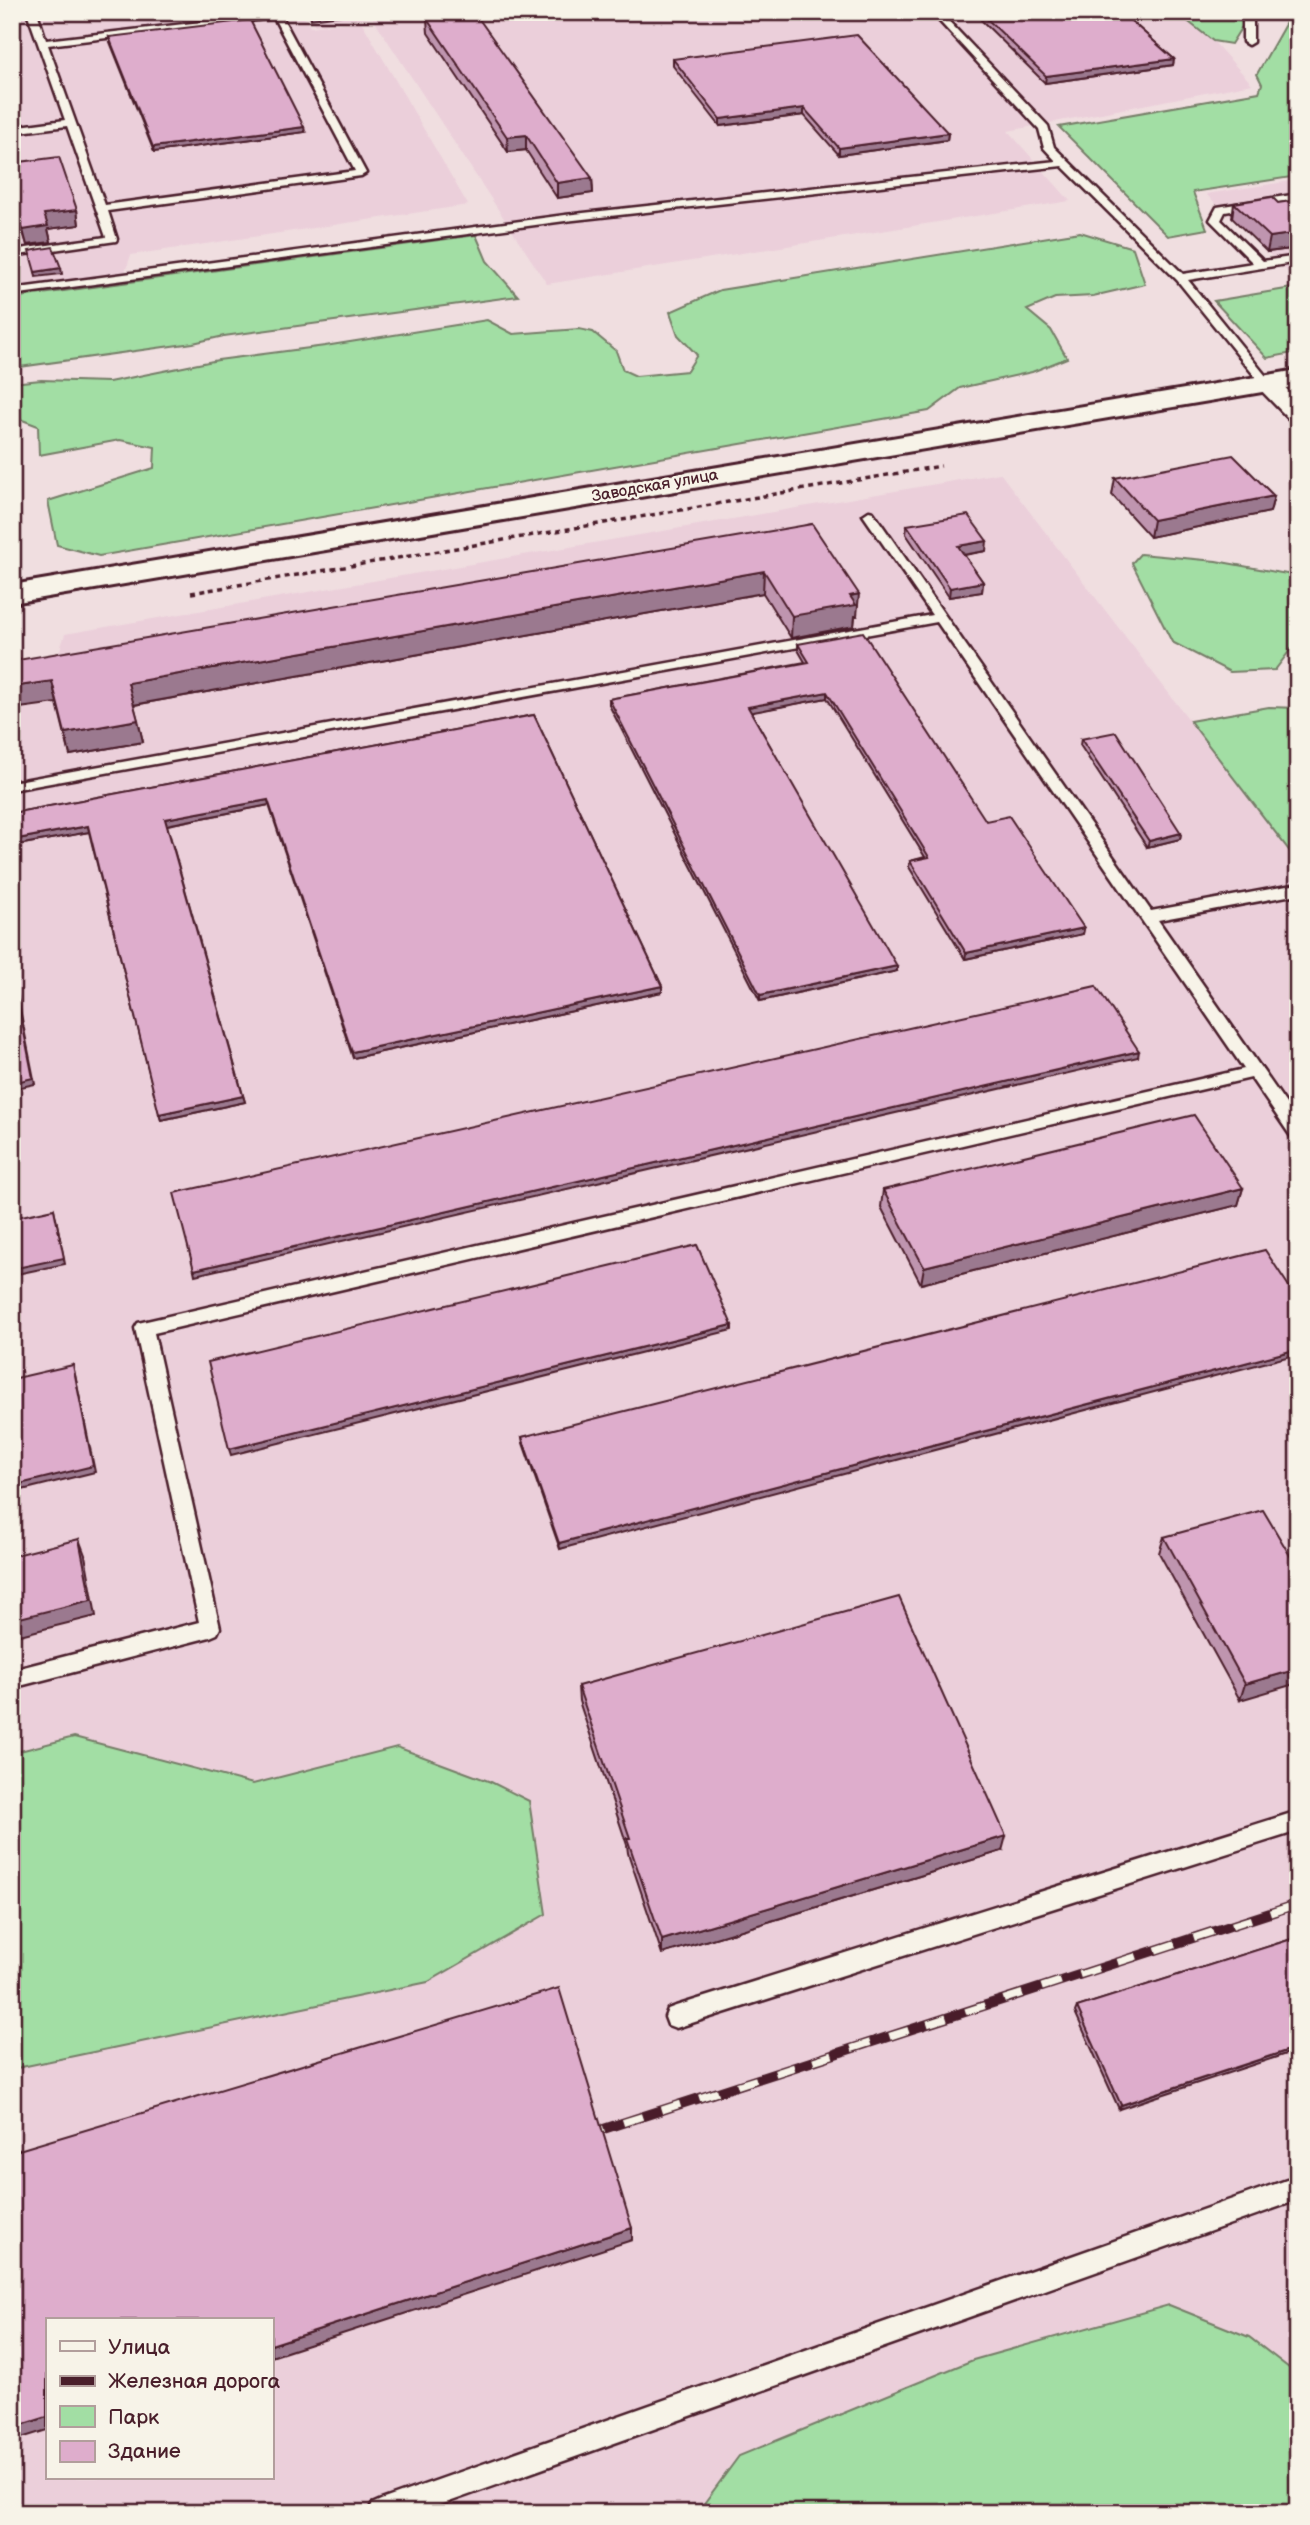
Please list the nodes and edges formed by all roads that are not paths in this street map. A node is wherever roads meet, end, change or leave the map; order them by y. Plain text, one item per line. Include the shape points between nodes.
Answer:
1 (32, 12) edge
2 (935, 12) edge
3 (1248, 12) edge
4 (1248, 42) dead end
5 (43, 43) junction
6 (71, 122) junction
7 (12, 130) edge
8 (1064, 163) junction
9 (1298, 197) edge
10 (101, 209) junction
11 (12, 253) edge
12 (1298, 259) edge
13 (1261, 265) junction
14 (1181, 278) junction
15 (12, 292) edge
16 (1298, 378) edge
17 (1266, 383) junction
18 (1298, 414) edge
19 (869, 515) dead end
20 (12, 594) edge
21 (939, 618) junction
22 (12, 786) edge
23 (1298, 888) edge
24 (1147, 917) junction
25 (1254, 1072) junction
26 (1298, 1134) edge
27 (12, 1679) edge
28 (1298, 1821) edge
29 (676, 2017) dead end
30 (1298, 2188) edge
31 (381, 2513) edge

1 - 5 lane
2 - 8 lane via 1044,128 1049,148
3 - 4 lane
5 - 6 lane
5 - 10 lane via 277,15 361,173
6 - 7 lane
6 - 10 lane
8 - 14 lane
8 - 15 lane via 565,218
9 - 13 lane via 1222,209 1215,220
10 - 11 lane via 112,239
12 - 13 lane
13 - 14 lane
14 - 17 lane
16 - 17 main road, Заводская улица
17 - 18 street
17 - 20 main road, Заводская улица
19 - 21 lane
21 - 22 lane
21 - 24 lane
23 - 24 lane
24 - 25 lane
25 - 26 lane
25 - 27 lane via 144,1328 210,1628
28 - 29 lane
30 - 31 lane

